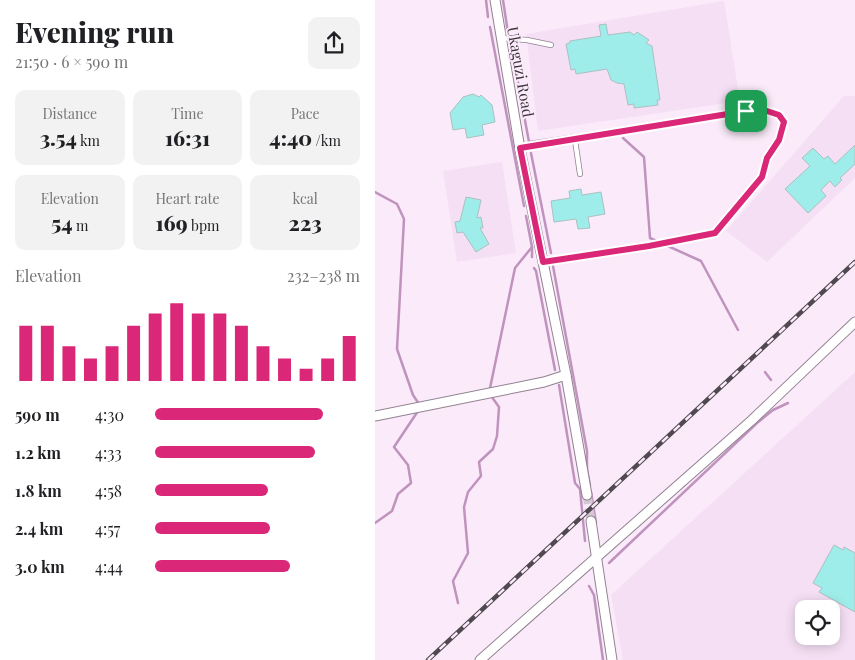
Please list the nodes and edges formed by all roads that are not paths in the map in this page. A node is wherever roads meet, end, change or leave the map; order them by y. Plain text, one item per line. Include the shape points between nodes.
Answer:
1 (495, 0) edge
2 (500, 38) junction
3 (551, 45) dead end
4 (575, 140) junction
5 (520, 148) junction
6 (580, 174) dead end
7 (543, 262) junction
8 (855, 322) edge
9 (566, 374) junction
10 (375, 416) edge
11 (587, 495) tunnel mouth
12 (591, 521) tunnel mouth
13 (597, 557) junction
14 (480, 660) edge
15 (613, 660) edge

1 - 2 street, Ukaguzi Road
2 - 3 lane
2 - 5 street, Ukaguzi Road
4 - 5 lane
4 - 6 lane
4 - 7 lane via 746,111 764,110 779,115 784,122 762,177 715,233
5 - 7 street, Ukaguzi Road
7 - 9 street, Ukaguzi Road
8 - 13 street via 752,420
9 - 10 street via 526,386
9 - 11 street, Ukaguzi Road
12 - 13 street
13 - 14 street
13 - 15 street

